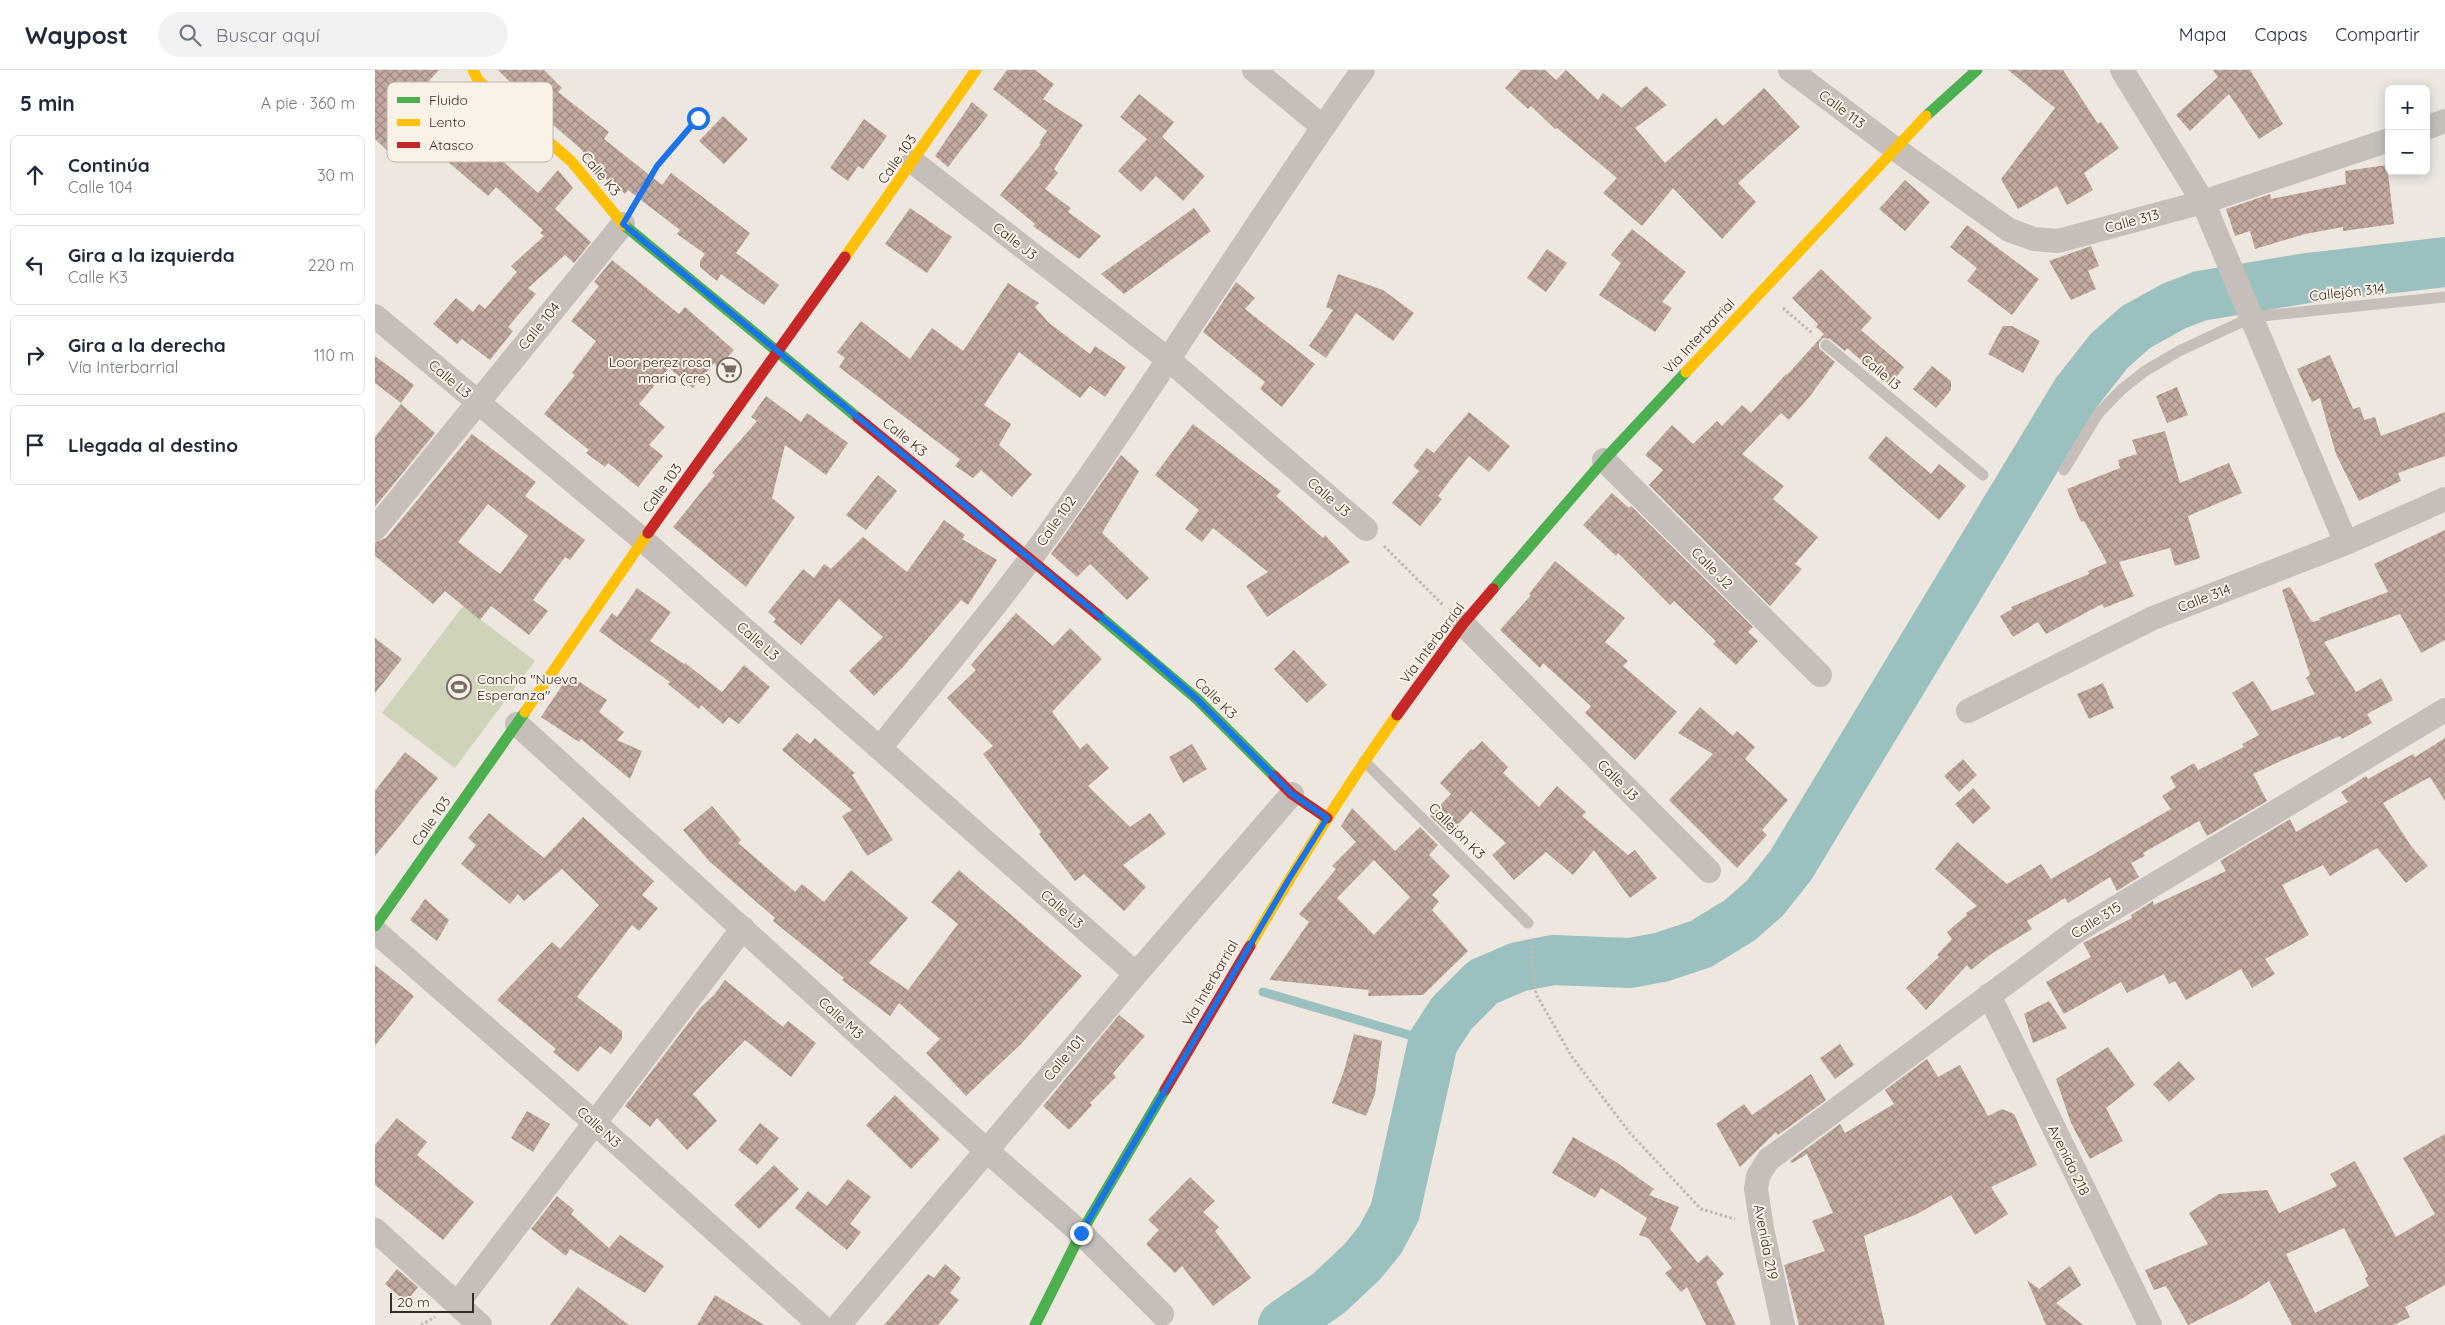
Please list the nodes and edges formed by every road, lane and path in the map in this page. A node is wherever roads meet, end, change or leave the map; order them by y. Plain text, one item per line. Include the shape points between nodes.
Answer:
1 (473, 70) edge
2 (976, 70) edge
3 (1254, 70) edge
4 (1363, 70) edge
5 (1789, 70) edge
6 (1977, 70) edge
7 (2122, 70) edge
8 (480, 82) edge
9 (698, 118) dead end
10 (2445, 122) edge
11 (1323, 127) junction
12 (2430, 127) edge
13 (2385, 141) edge
14 (553, 145) edge
15 (1893, 148) junction
16 (913, 162) junction
17 (2203, 202) junction
18 (623, 224) junction
19 (1762, 290) junction
20 (2445, 297) edge
21 (2249, 311) junction
22 (375, 316) edge
23 (1825, 345) joint
24 (778, 353) junction
25 (1169, 360) junction
26 (477, 402) junction
27 (1604, 460) junction
28 (2064, 470) dead end
29 (1983, 475) dead end
30 (2445, 499) edge
31 (375, 529) edge
32 (1366, 529) joint
33 (643, 540) junction
34 (2346, 542) junction
35 (1031, 558) junction
36 (1463, 624) junction
37 (1820, 675) dead end
38 (2445, 710) edge
39 (1968, 711) dead end
40 (517, 724) junction
41 (880, 748) junction
42 (1364, 761) junction
43 (1292, 794) junction
44 (1327, 818) junction
45 (1709, 871) dead end
46 (1528, 923) joint
47 (375, 926) edge
48 (743, 928) junction
49 (375, 931) edge
50 (1135, 974) junction
51 (1989, 995) junction
52 (595, 1123) junction
53 (986, 1150) junction
54 (1767, 1160) joint
55 (1762, 1228) junction
56 (375, 1230) edge
57 (1081, 1233) junction
58 (457, 1304) junction
59 (1162, 1314) dead end
60 (480, 1325) edge
61 (821, 1325) edge
62 (839, 1325) edge
63 (1035, 1325) edge
64 (1783, 1325) edge
65 (2149, 1325) edge

1 - 8 street, Calle K3
2 - 16 street, Calle 103
3 - 11 street
4 - 11 street, Calle 102
5 - 15 street, Calle 113
6 - 15 street, Vía Interbarrial
7 - 17 street
9 - 18 path via 657,166
10 - 12 street
11 - 25 street, Calle 102
13 - 17 street, Calle 313
14 - 18 street, Calle K3 via 571,161
15 - 17 street, Calle 313 via 2009,230 2034,239 2058,241
15 - 19 street, Vía Interbarrial
16 - 24 street, Calle 103
16 - 25 street, Calle J3
17 - 21 street
18 - 24 street, Calle K3
18 - 26 street, Calle 104
19 - 23 path
19 - 27 street, Vía Interbarrial
20 - 21 lane, Callejón 314
21 - 28 lane, Callejón 314 via 2179,351 2121,390 2099,414
21 - 34 street
22 - 26 street, Calle L3
23 - 29 lane, Calle I3
24 - 33 street, Calle 103
24 - 35 street, Calle K3
25 - 32 street, Calle J3
25 - 35 street, Calle 102
26 - 31 street, Calle 104
26 - 33 street, Calle L3
27 - 36 street, Vía Interbarrial
27 - 37 street, Calle J2
30 - 34 street, Calle 314
32 - 36 path
33 - 40 street, Calle 103
33 - 41 street, Calle L3
34 - 39 street, Calle 314 via 2153,618
35 - 41 street, Calle 102
35 - 43 street, Calle K3 via 1197,699
36 - 42 street, Vía Interbarrial
36 - 45 street, Calle J3
38 - 51 street, Calle 315 via 2075,932
40 - 47 street, Calle 103
40 - 48 street, Calle M3
41 - 50 street, Calle L3
42 - 44 street, Vía Interbarrial
42 - 46 lane, Callejón K3
43 - 44 street, Calle K3
43 - 50 street, Calle 101
44 - 57 street, Vía Interbarrial
46 - 55 path via 1536,994 1572,1057 1630,1133 1701,1209
48 - 52 street
48 - 53 street, Calle M3
49 - 52 street, Calle N3
50 - 53 street, Calle 101
51 - 54 street, Calle 315
51 - 65 street, Avenida 218
52 - 58 street
52 - 61 street, Calle N3
53 - 57 street, Calle M3
53 - 62 street, Calle 101
54 - 55 street, Avenida 219 via 1758,1176 1756,1189
55 - 64 street, Avenida 219
56 - 58 street
57 - 59 street, Calle M3
57 - 63 street, Vía Interbarrial
58 - 60 street

